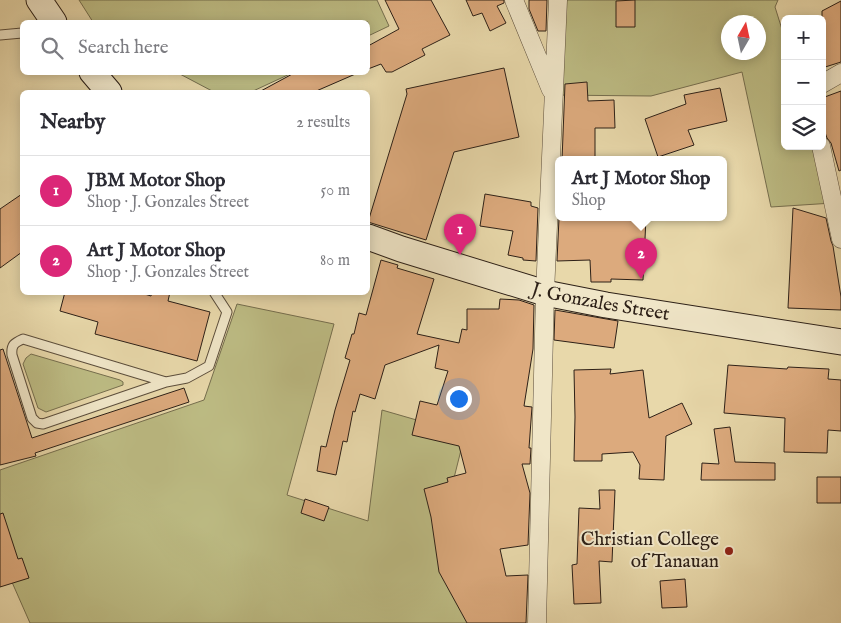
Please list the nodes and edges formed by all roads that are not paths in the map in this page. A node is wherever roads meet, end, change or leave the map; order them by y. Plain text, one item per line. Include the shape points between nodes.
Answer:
1 (39, 0) edge
2 (514, 0) edge
3 (558, 0) edge
4 (53, 20) edge
5 (20, 33) edge
6 (0, 35) edge
7 (841, 73) edge
8 (95, 75) edge
9 (826, 82) edge
10 (107, 90) edge
11 (553, 96) junction
12 (822, 150) edge
13 (370, 238) edge
14 (841, 239) edge
15 (545, 293) junction
16 (216, 295) edge
17 (841, 342) edge
18 (166, 382) junction
19 (537, 623) edge

1 - 4 main road
2 - 11 street
3 - 11 street
5 - 6 lane
7 - 9 street
8 - 10 main road
11 - 15 street
12 - 14 street
13 - 15 main road, J. Gonzales Street
15 - 17 main road, J. Gonzales Street
15 - 19 street
16 - 18 lane via 227,312 209,366 187,378
18 - 18 lane via 23,339 14,342 11,348 36,423 43,424

